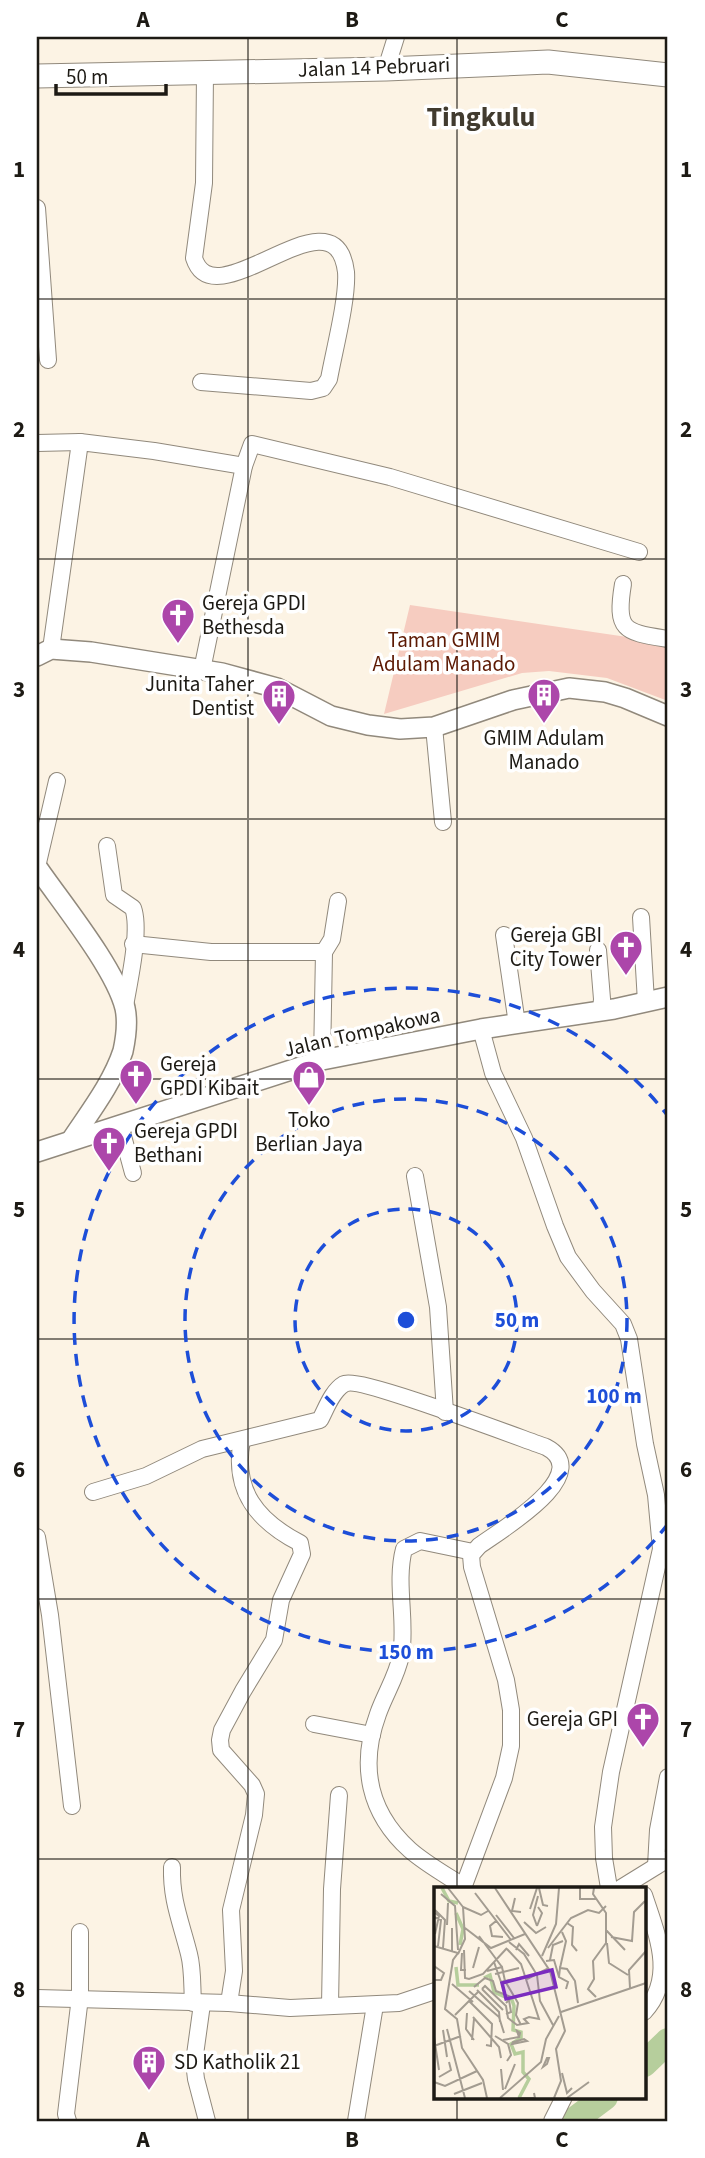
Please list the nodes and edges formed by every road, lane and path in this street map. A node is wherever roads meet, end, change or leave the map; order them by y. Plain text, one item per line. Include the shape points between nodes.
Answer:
1 (396, 37) edge
2 (386, 69) junction
3 (205, 72) junction
4 (665, 74) edge
5 (37, 76) edge
6 (37, 208) edge
7 (48, 360) dead end
8 (201, 382) dead end
9 (80, 442) junction
10 (37, 443) edge
11 (244, 466) junction
12 (639, 552) dead end
13 (623, 584) dead end
14 (668, 639) edge
15 (44, 653) edge
16 (202, 670) junction
17 (668, 716) edge
18 (434, 727) junction
19 (57, 781) dead end
20 (443, 822) dead end
21 (107, 846) dead end
22 (37, 867) edge
23 (338, 901) dead end
24 (640, 917) dead end
25 (504, 935) dead end
26 (134, 944) junction
27 (598, 950) dead end
28 (324, 952) junction
29 (668, 997) edge
30 (646, 1002) junction
31 (125, 1006) junction
32 (601, 1011) junction
33 (517, 1024) junction
34 (481, 1029) junction
35 (322, 1060) junction
36 (120, 1125) junction
37 (72, 1139) junction
38 (37, 1152) edge
39 (133, 1173) dead end
40 (415, 1176) dead end
41 (445, 1412) junction
42 (242, 1440) junction
43 (662, 1490) edge
44 (93, 1492) dead end
45 (37, 1537) edge
46 (473, 1552) junction
47 (314, 1724) dead end
48 (372, 1735) junction
49 (668, 1777) edge
50 (339, 1795) dead end
51 (72, 1807) dead end
52 (662, 1863) edge
53 (172, 1867) dead end
54 (640, 1883) edge
55 (463, 1887) edge
56 (609, 1887) edge
57 (646, 1902) edge
58 (80, 1932) dead end
59 (434, 1992) edge
60 (37, 1997) edge
61 (80, 1997) junction
62 (229, 2003) junction
63 (198, 2004) junction
64 (375, 2005) junction
65 (330, 2006) junction
66 (646, 2010) edge
67 (564, 2098) edge
68 (68, 2121) edge
69 (207, 2121) edge
70 (356, 2121) edge
71 (552, 2121) edge

1 - 2 street
2 - 3 main road, Jalan 14 Pebruari
2 - 4 main road, Jalan 14 Pebruari via 548,62
3 - 5 main road, Jalan 14 Pebruari
3 - 8 street via 204,183 196,264 208,273 225,276 301,245 323,243 338,252 346,280 329,379 323,388 312,391
6 - 7 street
9 - 10 street
9 - 11 street
9 - 15 street
11 - 12 street via 250,445 255,443 390,477
11 - 16 street
13 - 14 street via 619,608 625,626 635,634
15 - 16 street via 91,652
16 - 18 street via 264,684 346,720 400,729
17 - 18 street via 605,692 569,688 513,700
18 - 20 street
19 - 22 street
21 - 26 street via 114,895 135,913
22 - 31 street via 100,958
23 - 28 street
24 - 30 street
25 - 33 street
26 - 28 street via 211,952
26 - 31 street
27 - 32 street
28 - 35 street
29 - 30 street, Jalan Tompakowa
30 - 32 street, Jalan Tompakowa
31 - 37 street via 122,1053
32 - 33 street, Jalan Tompakowa
33 - 34 street, Jalan Tompakowa
34 - 35 street, Jalan Tompakowa
34 - 43 street via 493,1073 524,1138 568,1256 626,1331 645,1444
35 - 36 street, Jalan Tompakowa
36 - 37 street, Jalan Tompakowa
36 - 39 street
37 - 38 street, Jalan Tompakowa
40 - 41 street via 438,1307
41 - 42 street via 352,1382 343,1384 332,1397 320,1420
41 - 46 street via 546,1447 556,1454 560,1465 557,1480 542,1501
42 - 44 street via 202,1449 146,1476
42 - 62 street via 239,1472 249,1497 268,1524 300,1543 302,1554 281,1600 274,1640 219,1740 221,1750 256,1794 231,1910 234,1971
43 - 56 street via 661,1560 613,1759 603,1827
45 - 51 street
46 - 48 street via 420,1541 404,1549 402,1651
46 - 55 street via 472,1567 506,1680 511,1746
47 - 48 street
48 - 55 street via 368,1773 378,1810 411,1850
49 - 52 street via 659,1830
50 - 65 street
52 - 54 street
53 - 63 street via 172,1890
57 - 66 street via 662,1970 655,2000
58 - 61 street
59 - 64 street
60 - 61 street
61 - 63 street
61 - 68 street
62 - 63 street
62 - 65 street
63 - 69 street via 194,2062
64 - 65 street
64 - 70 street
67 - 71 street

